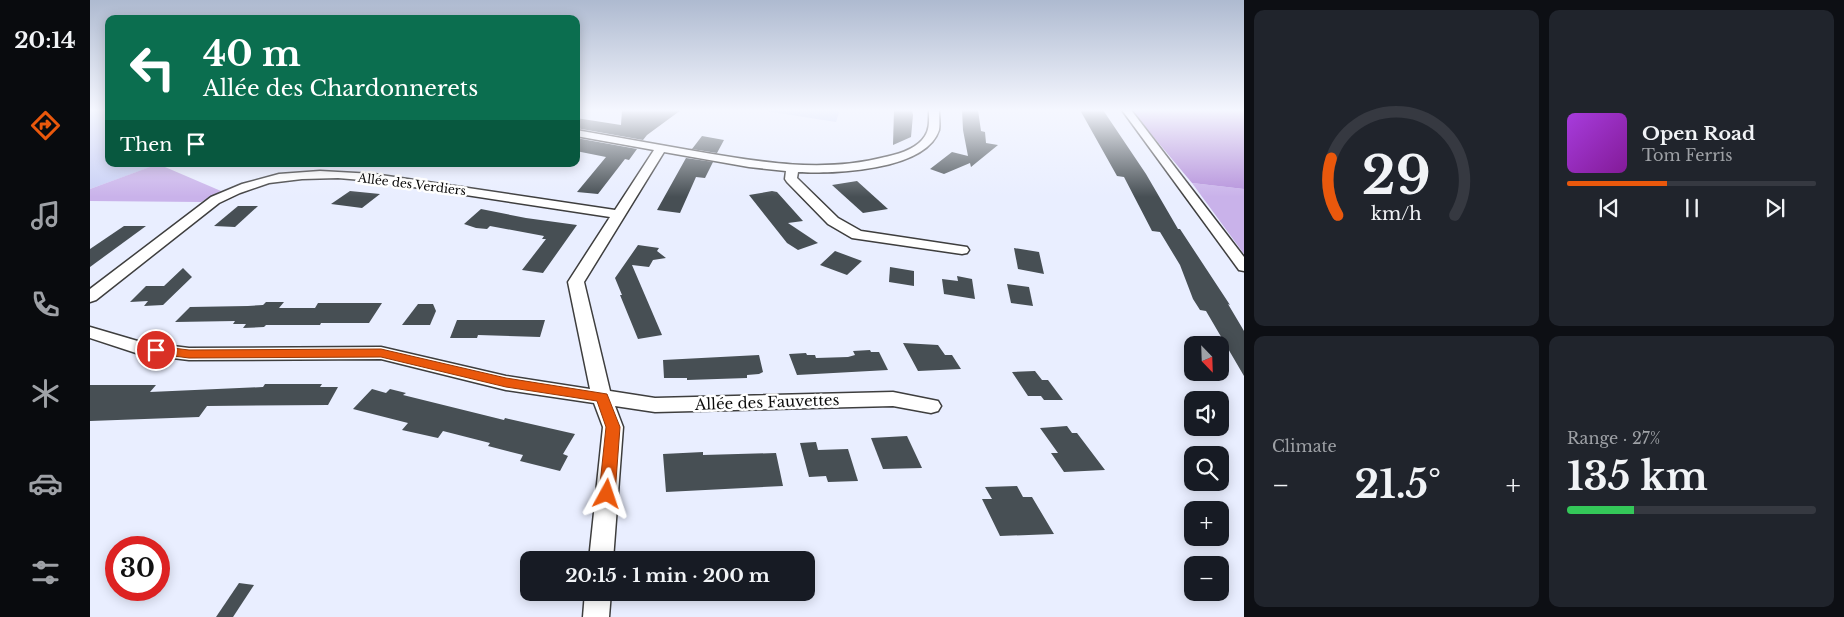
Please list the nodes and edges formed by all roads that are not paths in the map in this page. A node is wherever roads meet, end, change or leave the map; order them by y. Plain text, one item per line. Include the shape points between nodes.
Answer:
1 (609, 139) edge
2 (929, 139) edge
3 (1148, 139) edge
4 (661, 148) junction
5 (792, 169) junction
6 (619, 215) junction
7 (962, 250) dead end
8 (1244, 267) edge
9 (90, 297) edge
10 (90, 332) edge
11 (602, 398) junction
12 (932, 406) dead end
13 (602, 551) edge
14 (597, 601) edge
15 (596, 617) edge

1 - 4 street
2 - 5 street via 908,154 860,166
3 - 8 street
4 - 5 street
4 - 6 street
5 - 7 street via 791,179 833,221 858,235
6 - 9 street, Allée des Verdiers via 369,178 330,174 284,177 250,185 215,200
6 - 11 street via 576,282
10 - 11 street, Allée des Fauvettes via 139,348 189,354 381,353 506,383
11 - 12 street, Allée des Fauvettes via 655,405 893,399
11 - 13 street via 613,427
14 - 15 street

